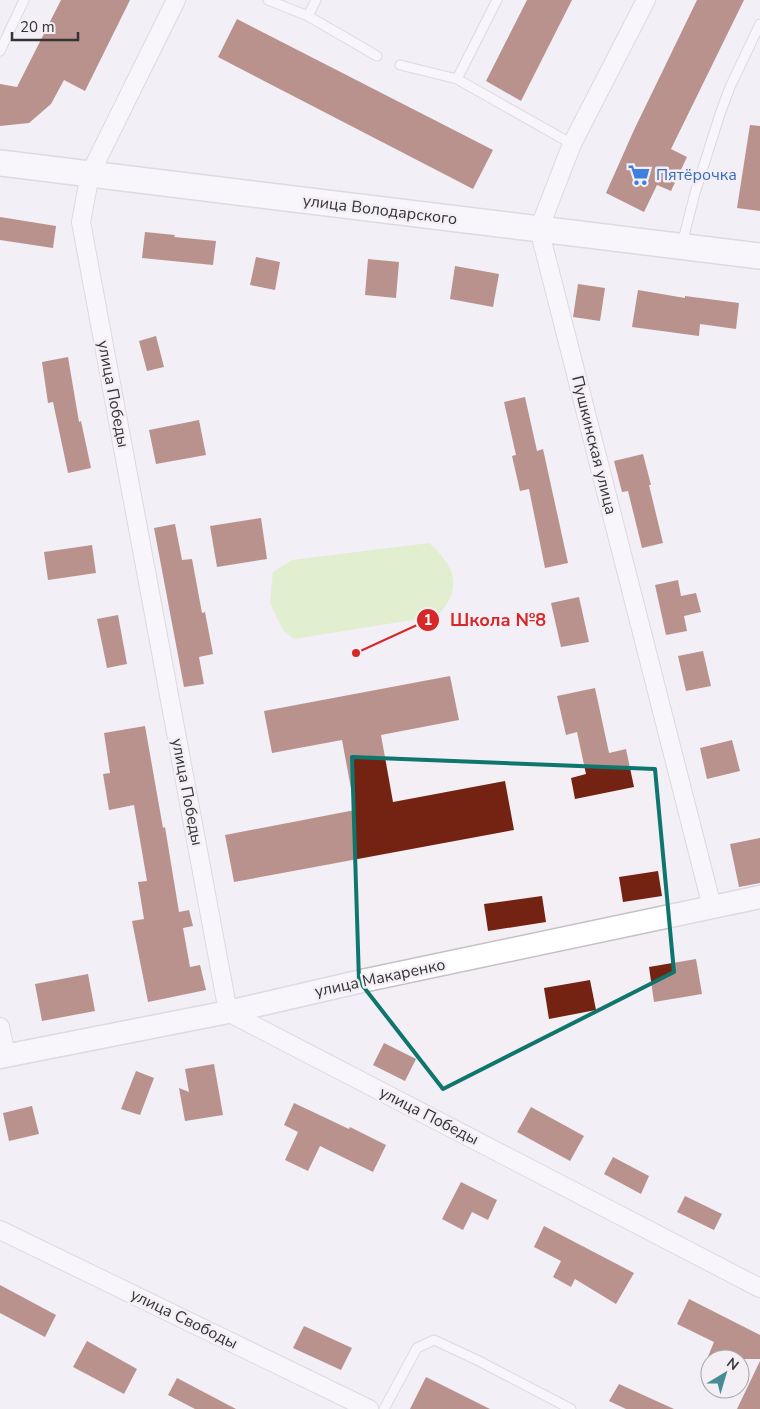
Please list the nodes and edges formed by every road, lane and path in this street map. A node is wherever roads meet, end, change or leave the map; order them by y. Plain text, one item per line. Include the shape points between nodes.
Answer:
1 (24, 0) edge
2 (176, 0) edge
3 (268, 0) edge
4 (316, 0) edge
5 (497, 0) edge
6 (646, 0) edge
7 (308, 16) junction
8 (760, 24) edge
9 (0, 50) edge
10 (377, 56) dead end
11 (400, 65) dead end
12 (457, 79) junction
13 (572, 144) junction
14 (0, 163) edge
15 (90, 174) junction
16 (539, 229) junction
17 (681, 246) junction
18 (760, 256) edge
19 (760, 897) edge
20 (712, 907) junction
21 (228, 1012) junction
22 (0, 1027) edge
23 (3, 1056) edge
24 (0, 1230) edge
25 (760, 1288) edge
26 (369, 1409) edge
27 (384, 1409) edge
28 (570, 1409) edge

1 - 9 lane
2 - 15 street, улица Победы
3 - 7 lane
4 - 7 lane
5 - 12 lane
6 - 13 street
7 - 10 lane
8 - 17 lane via 720,114
11 - 12 lane
12 - 13 lane
13 - 16 street
14 - 15 main road, улица Володарского
15 - 16 main road, улица Володарского
15 - 21 street, улица Победы via 80,222
16 - 17 main road, улица Володарского
16 - 20 street, Пушкинская улица
17 - 18 main road, улица Володарского
19 - 20 street, улица Макаренко
20 - 21 street, улица Макаренко via 362,980
21 - 23 street, улица Макаренко
21 - 25 street, улица Победы
22 - 23 street
24 - 26 street, улица Свободы
27 - 28 lane via 417,1348 434,1340

